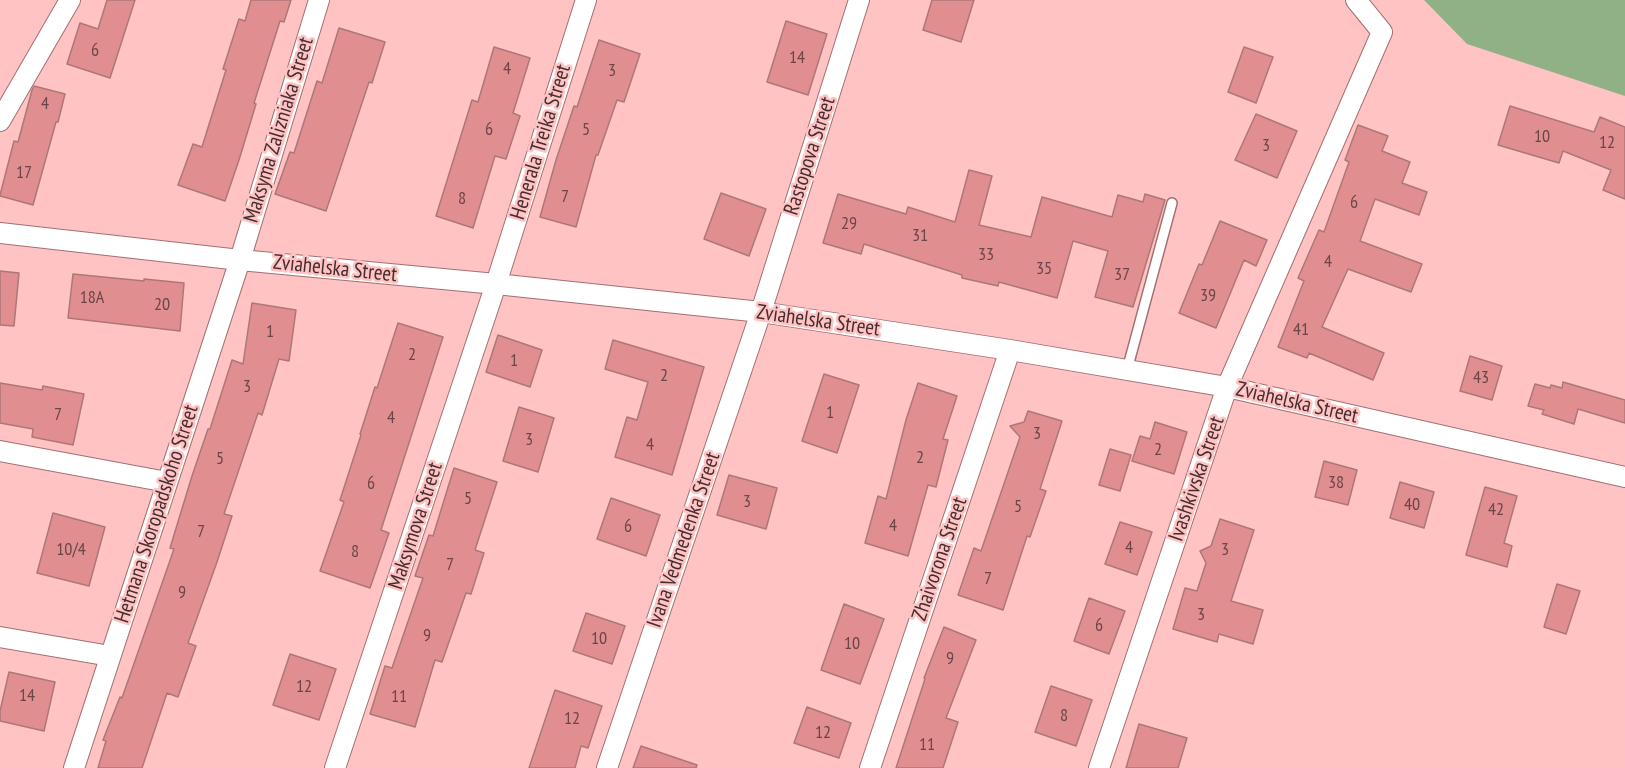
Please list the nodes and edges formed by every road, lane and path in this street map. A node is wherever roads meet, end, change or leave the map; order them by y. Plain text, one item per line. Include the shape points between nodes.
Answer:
1 (70, 0) edge
2 (319, 0) edge
3 (586, 0) edge
4 (860, 0) edge
5 (1356, 0) edge
6 (0, 121) edge
7 (1172, 203) dead end
8 (0, 233) edge
9 (240, 260) junction
10 (496, 284) junction
11 (761, 312) junction
12 (1010, 350) junction
13 (1127, 370) junction
14 (1227, 387) junction
15 (0, 451) edge
16 (1625, 477) edge
17 (167, 482) junction
18 (0, 637) edge
19 (110, 656) junction
20 (74, 768) edge
21 (335, 768) edge
22 (607, 768) edge
23 (870, 768) edge
24 (1099, 768) edge

1 - 6 street
2 - 9 street, Maksyma Zalizniaka Street
3 - 10 street, Henerala Treika Street
4 - 11 street, Rastopova Street
5 - 14 street, Ivashkivska Street via 1382,32
7 - 13 lane
8 - 9 street, Zviahelska Street
9 - 10 street, Zviahelska Street
9 - 17 street, Hetmana Skoropadskoho Street
10 - 11 street, Zviahelska Street
10 - 21 street, Maksymova Street
11 - 12 street, Zviahelska Street
11 - 22 street, Ivana Vedmedenka Street
12 - 13 street, Zviahelska Street
12 - 23 street, Zhaivorona Street
13 - 14 street, Zviahelska Street
14 - 16 street, Zviahelska Street
14 - 24 street, Ivashkivska Street
15 - 17 street
17 - 19 street, Hetmana Skoropadskoho Street
18 - 19 street
19 - 20 street, Hetmana Skoropadskoho Street

